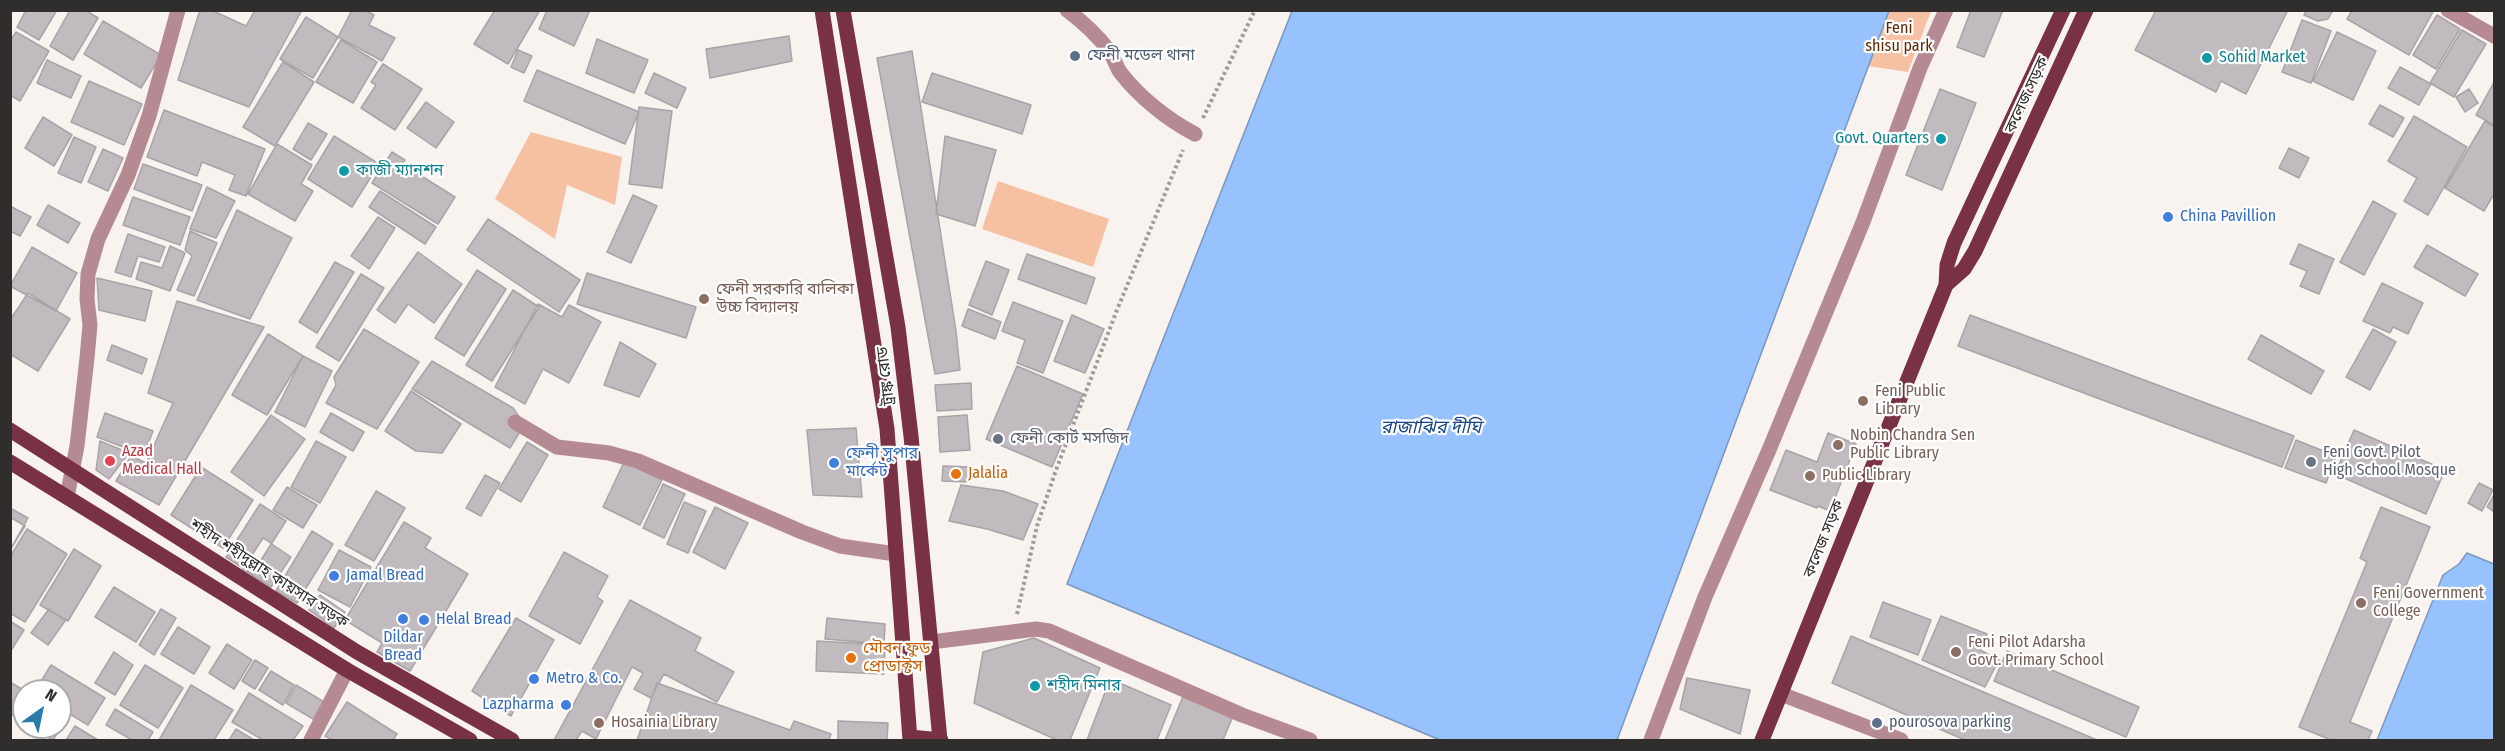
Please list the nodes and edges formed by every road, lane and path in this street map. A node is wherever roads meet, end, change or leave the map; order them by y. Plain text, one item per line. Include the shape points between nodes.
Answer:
1 (178, 10) edge
2 (822, 10) edge
3 (843, 10) edge
4 (1067, 10) edge
5 (1255, 10) edge
6 (1946, 10) edge
7 (2063, 10) edge
8 (2086, 10) edge
9 (2448, 10) edge
10 (2494, 36) edge
11 (1195, 134) junction
12 (1946, 285) junction
13 (514, 422) dead end
14 (10, 430) edge
15 (10, 462) edge
16 (72, 468) junction
17 (67, 497) junction
18 (896, 554) junction
19 (1013, 632) junction
20 (931, 642) junction
21 (347, 670) junction
22 (1781, 694) junction
23 (910, 739) edge
24 (941, 740) edge
25 (311, 741) edge
26 (470, 741) edge
27 (512, 741) edge
28 (1311, 741) edge
29 (1651, 741) edge
30 (1762, 741) edge
31 (1901, 741) edge

1 - 16 street via 149,116 128,175 98,239 88,274 89,336
2 - 18 main road, ট্রাঙ্ক রোড via 887,429
3 - 20 main road, ট্রাঙ্ক রোড via 898,327
4 - 11 street via 1085,23 1137,90 1174,123
5 - 11 path
6 - 29 street via 1920,68 1859,233 1705,597
7 - 12 main road, কলেজ সড়ক via 1954,243
8 - 12 main road, কলেজ সড়ক via 1975,252
9 - 10 street
11 - 19 path via 1181,153 1056,470 1037,526
12 - 22 main road, কলেজ সড়ক
13 - 18 street via 557,447 638,461 840,546
14 - 16 main road, শহীদ শহীদুল্লাহ কায়সার সড়ক
15 - 17 main road
16 - 17 street
16 - 27 main road, শহীদ শহীদুল্লাহ কায়সার সড়ক via 357,652
17 - 21 main road
18 - 23 main road, ট্রাঙ্ক রোড
19 - 20 street
19 - 28 street via 1049,631
20 - 24 main road, ট্রাঙ্ক রোড
21 - 25 street
21 - 26 main road
22 - 30 main road, কলেজ সড়ক
22 - 31 street
23 - 24 main road

